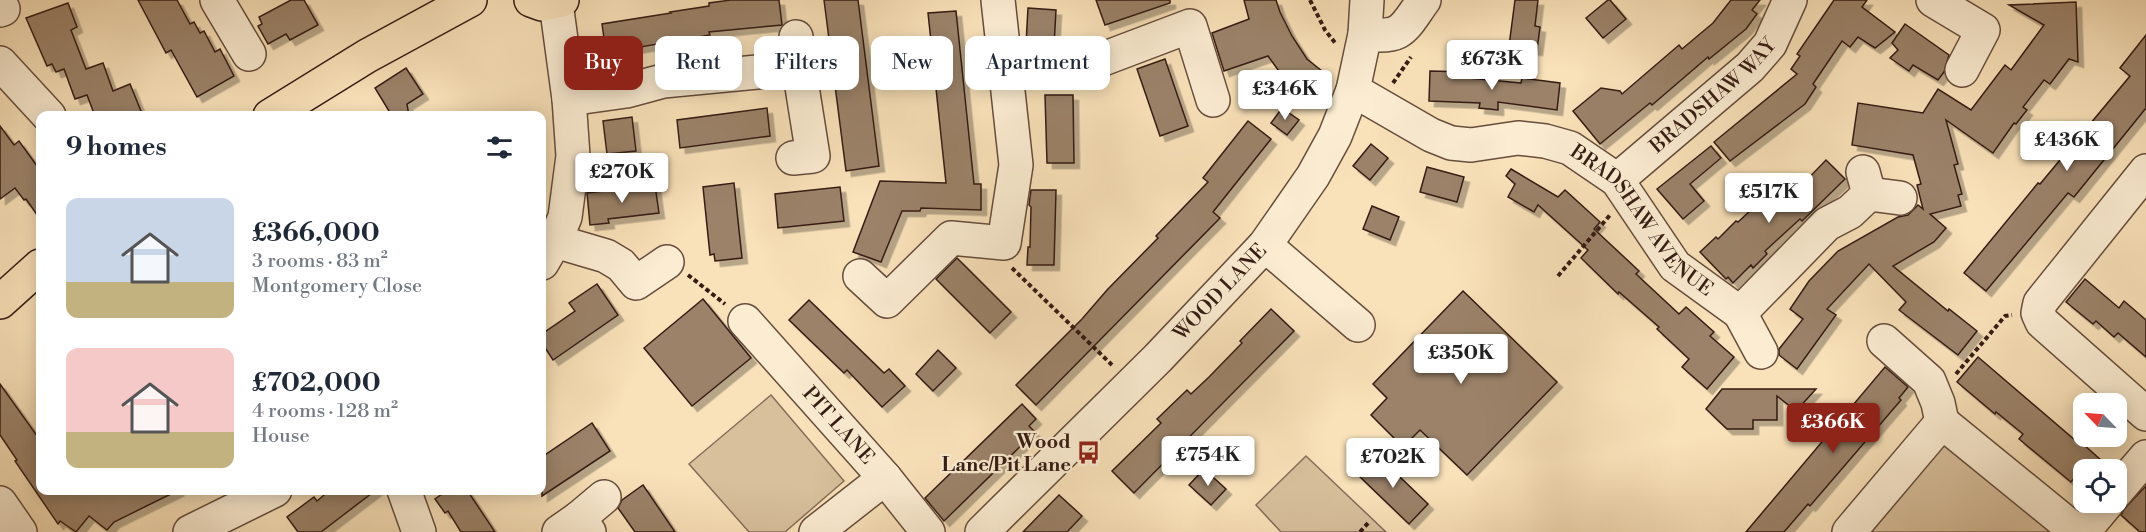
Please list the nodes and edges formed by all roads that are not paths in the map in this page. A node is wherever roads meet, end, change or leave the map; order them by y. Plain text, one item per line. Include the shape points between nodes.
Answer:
1 (217, 0) edge
2 (470, 0) edge
3 (998, 0) edge
4 (1367, 0) edge
5 (1424, 0) edge
6 (1790, 0) edge
7 (1933, 0) edge
8 (550, 1) edge
9 (1002, 36) edge
10 (1362, 44) junction
11 (249, 54) dead end
12 (1110, 56) edge
13 (0, 63) edge
14 (1962, 70) dead end
15 (1008, 90) edge
16 (1353, 90) junction
17 (569, 99) junction
18 (1213, 100) dead end
19 (44, 111) edge
20 (278, 111) edge
21 (793, 158) dead end
22 (2146, 171) edge
23 (1622, 188) junction
24 (1877, 188) dead end
25 (1265, 245) junction
26 (548, 252) edge
27 (667, 262) road end
28 (36, 270) edge
29 (860, 276) dead end
30 (0, 302) edge
31 (1740, 313) junction
32 (746, 321) road end
33 (1358, 325) dead end
34 (1884, 341) dead end
35 (1761, 352) dead end
36 (1939, 410) junction
37 (2146, 414) edge
38 (2146, 457) edge
39 (885, 478) junction
40 (2127, 479) edge
41 (262, 495) edge
42 (406, 495) edge
43 (604, 497) dead end
44 (0, 503) edge
45 (2099, 513) edge
46 (576, 527) edge
47 (20, 532) edge
48 (189, 532) edge
49 (419, 532) edge
50 (816, 532) edge
51 (928, 532) edge
52 (982, 532) edge
53 (1850, 532) edge
54 (2077, 532) edge
55 (2083, 532) edge

1 - 11 street
2 - 20 main road via 367,56
3 - 9 street
4 - 10 street, WOOD LANE
5 - 10 street via 1401,30
6 - 23 street, BRADSHAW WAY via 1770,44 1750,67
7 - 14 street via 1983,30
8 - 17 street
10 - 16 street, WOOD LANE
12 - 18 street via 1190,26
13 - 19 street
15 - 29 street via 1016,165 1004,243 951,238 887,301
16 - 23 street, BRADSHAW AVENUE via 1450,142 1471,145 1518,138 1570,148
16 - 25 street, WOOD LANE via 1319,166
17 - 21 street via 626,91 798,53 813,156
17 - 26 street via 573,156 565,217
22 - 37 street via 2040,303 2038,313 2042,322
23 - 31 street, BRADSHAW AVENUE via 1675,266
24 - 31 street via 1850,212 1827,224
25 - 33 street
25 - 52 street, WOOD LANE
26 - 27 street via 606,256 621,265 636,283
28 - 30 main road
31 - 35 street
32 - 39 street, PIT LANE
34 - 36 street via 1929,381
36 - 53 street
36 - 54 street
38 - 40 street
39 - 50 street
39 - 51 street, PIT LANE
41 - 48 street
42 - 49 street
43 - 46 street
44 - 47 street
45 - 55 street

